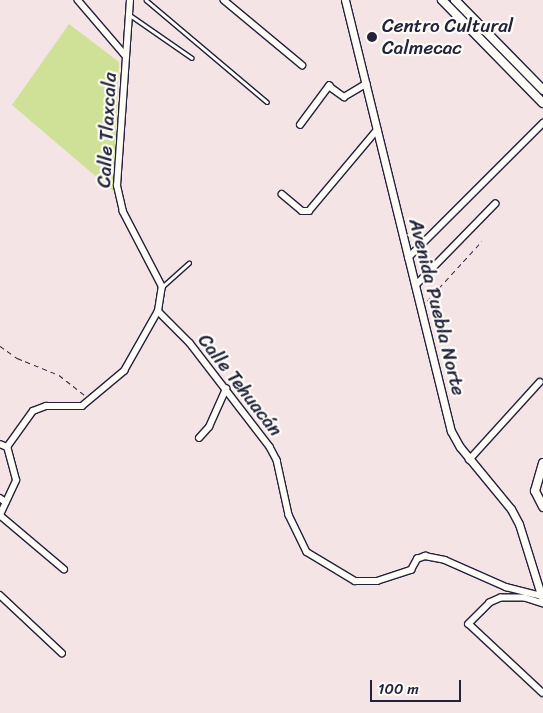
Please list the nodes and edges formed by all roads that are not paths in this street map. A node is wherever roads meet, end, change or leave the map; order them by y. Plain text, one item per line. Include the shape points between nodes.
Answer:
1 (78, 0) edge
2 (130, 0) edge
3 (146, 0) edge
4 (224, 0) edge
5 (345, 0) edge
6 (442, 0) edge
7 (455, 0) edge
8 (129, 14) junction
9 (126, 56) junction
10 (192, 58) dead end
11 (302, 65) dead end
12 (366, 84) junction
13 (543, 90) edge
14 (267, 102) dead end
15 (543, 103) edge
16 (543, 123) edge
17 (300, 125) dead end
18 (377, 130) junction
19 (282, 194) dead end
20 (495, 204) dead end
21 (408, 258) junction
22 (189, 263) dead end
23 (416, 284) junction
24 (162, 287) junction
25 (158, 311) junction
26 (540, 382) dead end
27 (226, 389) junction
28 (199, 438) dead end
29 (0, 444) edge
30 (7, 447) junction
31 (469, 460) junction
32 (543, 463) edge
33 (0, 498) edge
34 (6, 502) junction
35 (543, 507) edge
36 (0, 515) edge
37 (64, 569) dead end
38 (0, 595) edge
39 (542, 600) edge
40 (62, 653) dead end
41 (543, 693) edge

1 - 9 street
2 - 8 street, Calle Tlaxcala
3 - 14 lane
4 - 11 street
5 - 12 street, Avenida Puebla Norte
6 - 15 main road
7 - 13 main road
8 - 9 street, Calle Tlaxcala
8 - 10 lane
9 - 24 street, Calle Tlaxcala via 119,199
12 - 17 street via 344,97 329,86
12 - 18 street, Avenida Puebla Norte
16 - 21 street
18 - 19 street via 306,212
18 - 21 street, Avenida Puebla Norte
20 - 23 street
21 - 23 street, Avenida Puebla Norte
22 - 24 lane
23 - 31 street, Avenida Puebla Norte via 451,431
24 - 25 street
25 - 27 street, Calle Tehuacán via 190,343
25 - 30 street via 124,371 76,408 39,406
26 - 31 street
27 - 28 street via 209,427
27 - 39 street, Calle Tehuacán via 270,446 297,534 303,548 314,557 360,582 384,580 411,570 420,556 437,557
29 - 30 street
30 - 34 street via 16,474
31 - 39 street, Avenida Puebla Norte via 501,496 519,524
32 - 35 main road via 535,491
33 - 34 street
34 - 36 street
36 - 37 street
38 - 40 street
39 - 41 street via 501,598 490,603 469,624

